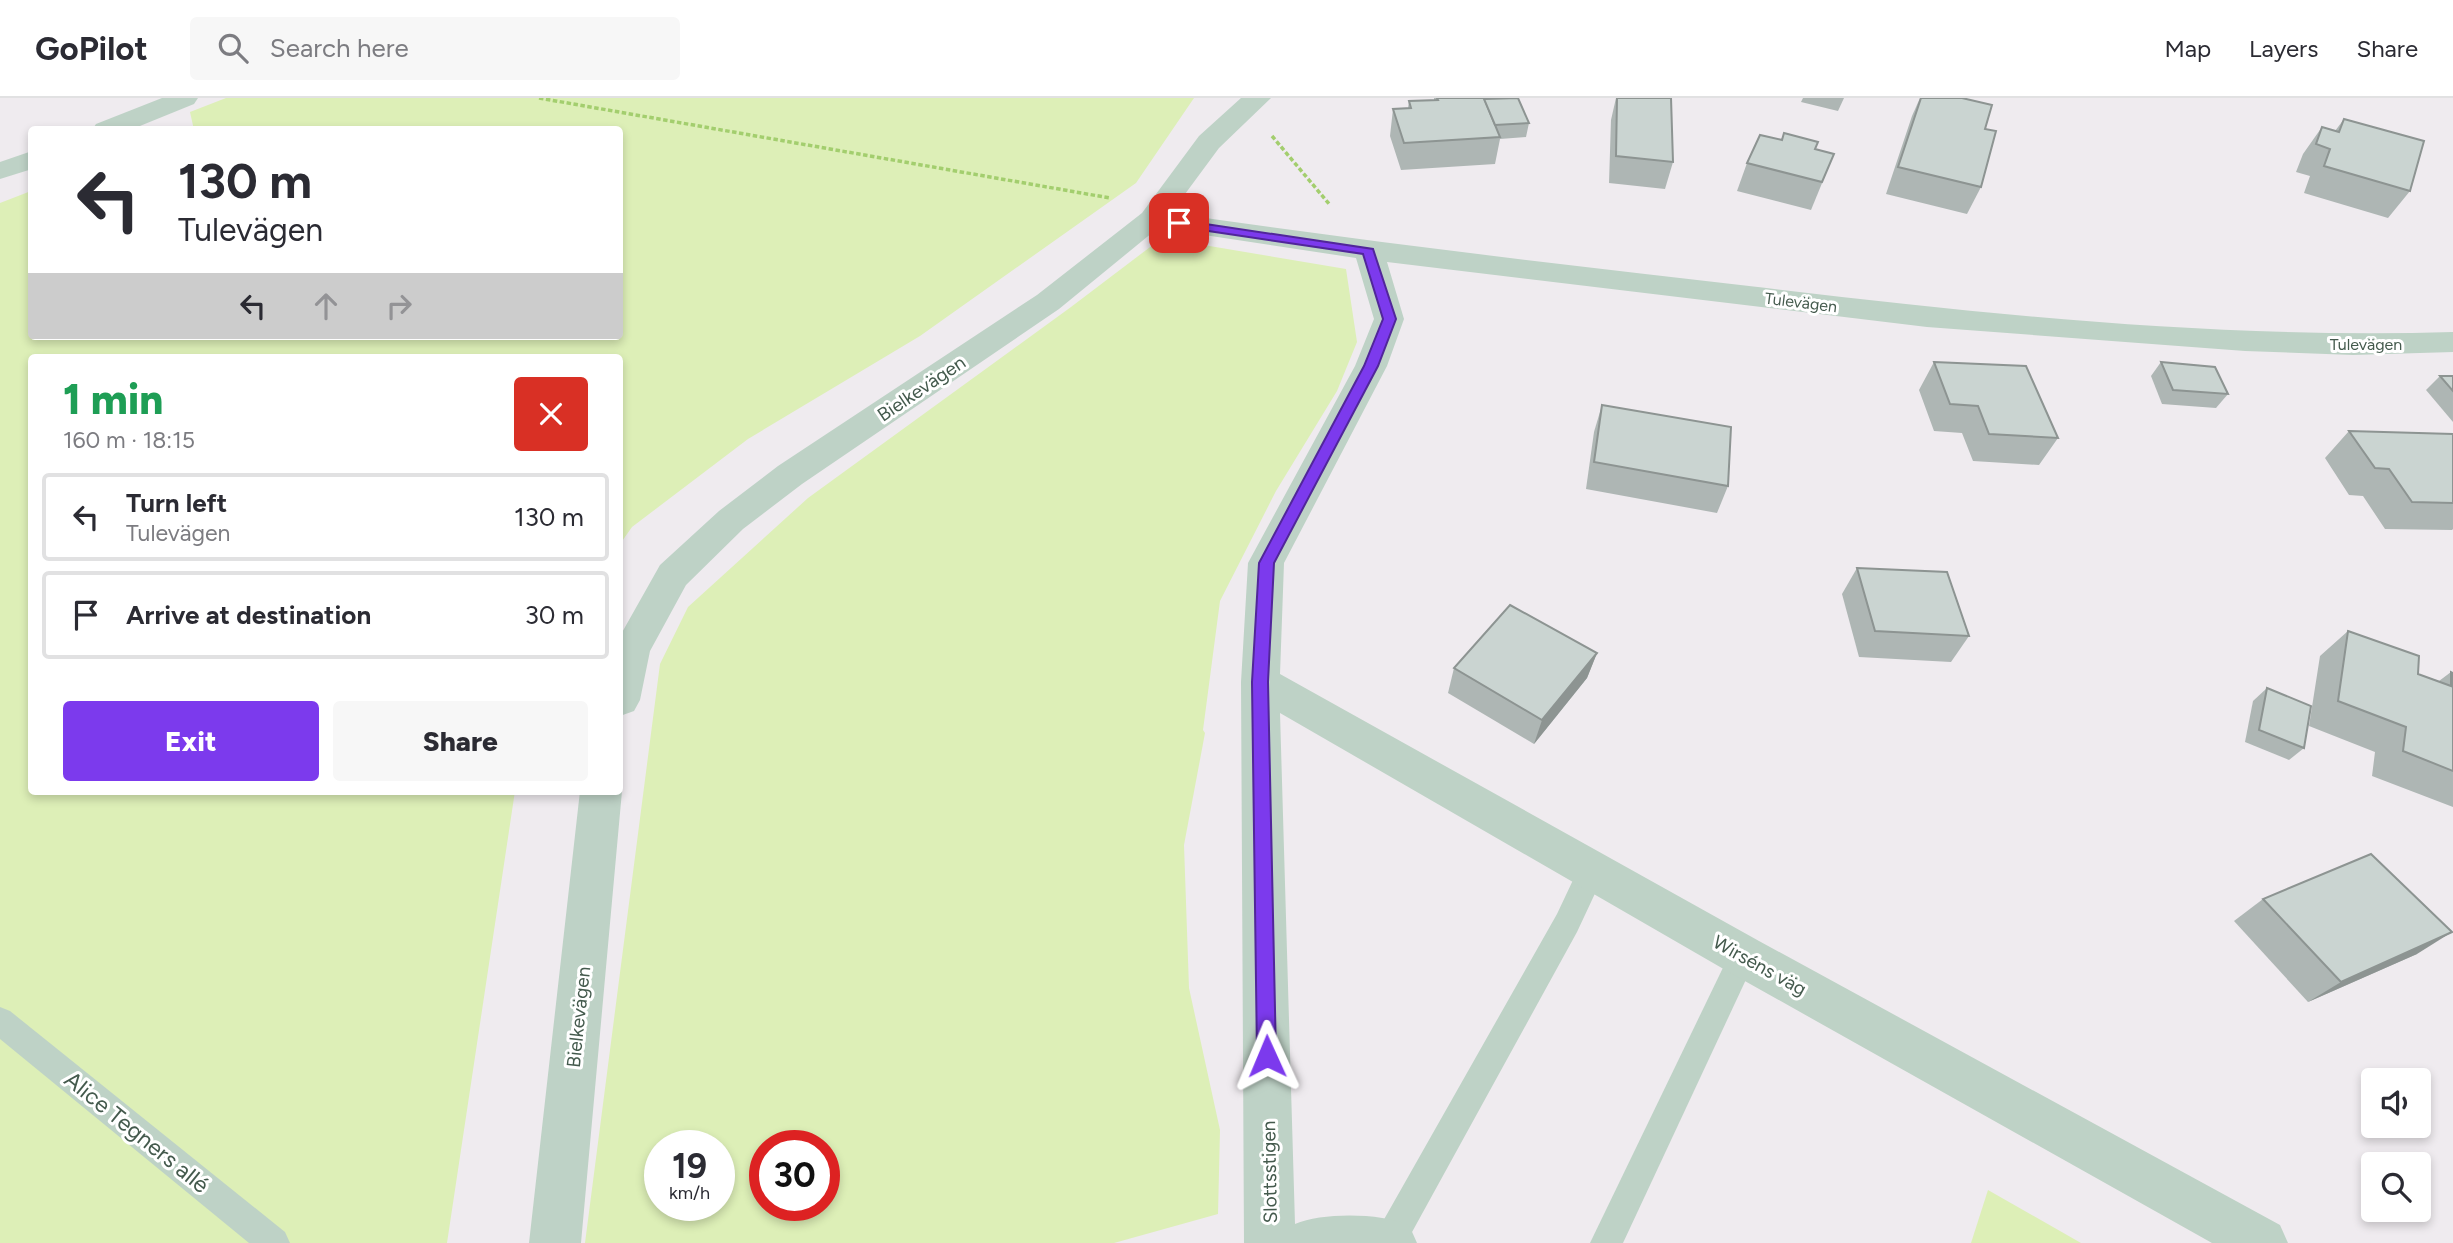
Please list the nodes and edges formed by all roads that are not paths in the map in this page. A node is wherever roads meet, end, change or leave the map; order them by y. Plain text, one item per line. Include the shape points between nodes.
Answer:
1 (179, 99) edge
2 (1253, 102) edge
3 (115, 126) edge
4 (28, 160) edge
5 (0, 171) edge
6 (1156, 213) junction
7 (1369, 251) junction
8 (2453, 342) edge
9 (1260, 682) junction
10 (623, 686) edge
11 (601, 795) edge
12 (1592, 870) junction
13 (1743, 956) junction
14 (0, 1021) edge
15 (1390, 1242) edge
16 (274, 1243) edge
17 (555, 1243) edge
18 (1270, 1243) edge
19 (1310, 1243) edge
20 (1606, 1243) edge
21 (2262, 1243) edge

1 - 3 street
2 - 6 street, Bielkevägen via 1209,142
4 - 5 street
6 - 7 street, Tulevägen
6 - 10 street, Bielkevägen via 1048,302 790,475 731,520 673,575 631,650
7 - 8 street, Tulevägen via 1927,317 2245,341
7 - 9 street, Slottsstigen via 1389,319 1371,366 1266,563
9 - 12 street, Wirséns väg
9 - 18 street, Slottsstigen
11 - 17 street, Bielkevägen
12 - 13 street, Wirséns väg
12 - 15 lane
13 - 20 lane
13 - 21 street, Wirséns väg
14 - 16 lane, Alice Tegners allé
15 - 19 street

